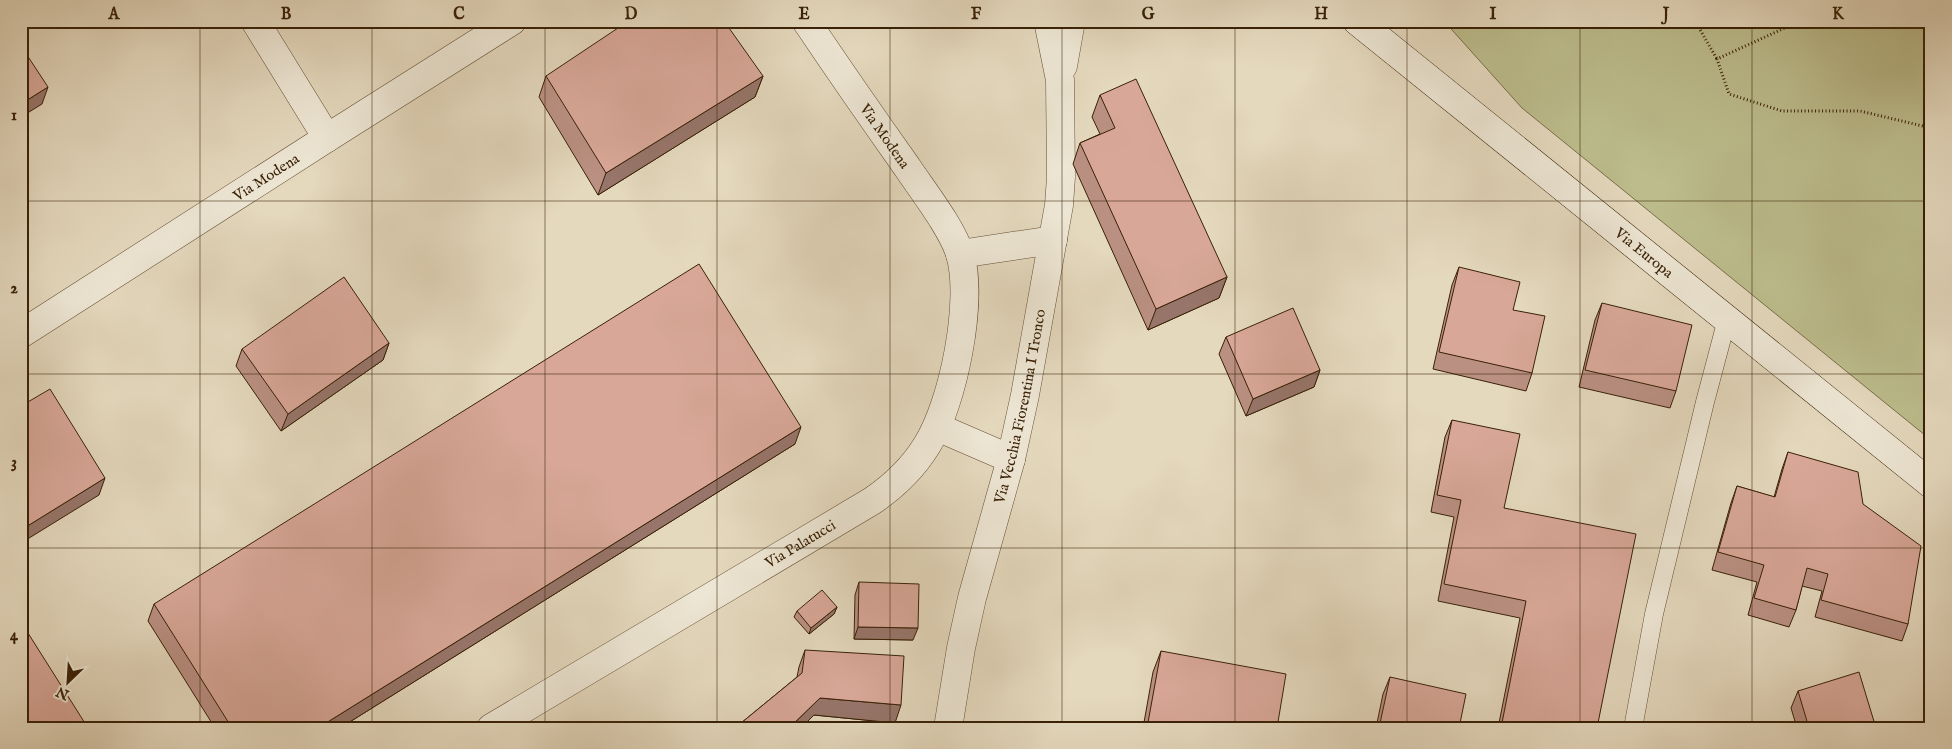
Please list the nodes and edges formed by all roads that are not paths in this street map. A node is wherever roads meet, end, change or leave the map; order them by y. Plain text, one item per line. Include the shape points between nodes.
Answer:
1 (255, 21) edge
2 (512, 21) edge
3 (806, 21) edge
4 (1048, 21) edge
5 (1071, 21) edge
6 (1357, 21) edge
7 (1060, 80) junction
8 (327, 138) junction
9 (1053, 240) junction
10 (960, 254) junction
11 (1727, 319) junction
12 (21, 334) edge
13 (937, 427) junction
14 (1011, 459) junction
15 (1931, 484) edge
16 (491, 728) edge
17 (948, 728) edge
18 (1633, 728) edge

1 - 8 street
2 - 8 street, Via Modena
3 - 10 street, Via Modena via 928,199
4 - 7 street, Via Vecchia Fiorentina I Tronco
5 - 7 street, Via Vecchia Fiorentina I Tronco
6 - 11 street, Via Europa
7 - 9 street, Via Vecchia Fiorentina I Tronco via 1061,177
8 - 12 street, Via Modena
9 - 10 street
9 - 14 street, Via Vecchia Fiorentina I Tronco
10 - 13 street, Via Palatucci via 963,318 958,353
11 - 15 street, Via Europa
11 - 18 lane via 1654,614
13 - 14 street
13 - 16 street, Via Palatucci via 927,446 898,481 872,501
14 - 17 street, Via Vecchia Fiorentina I Tronco via 972,598

